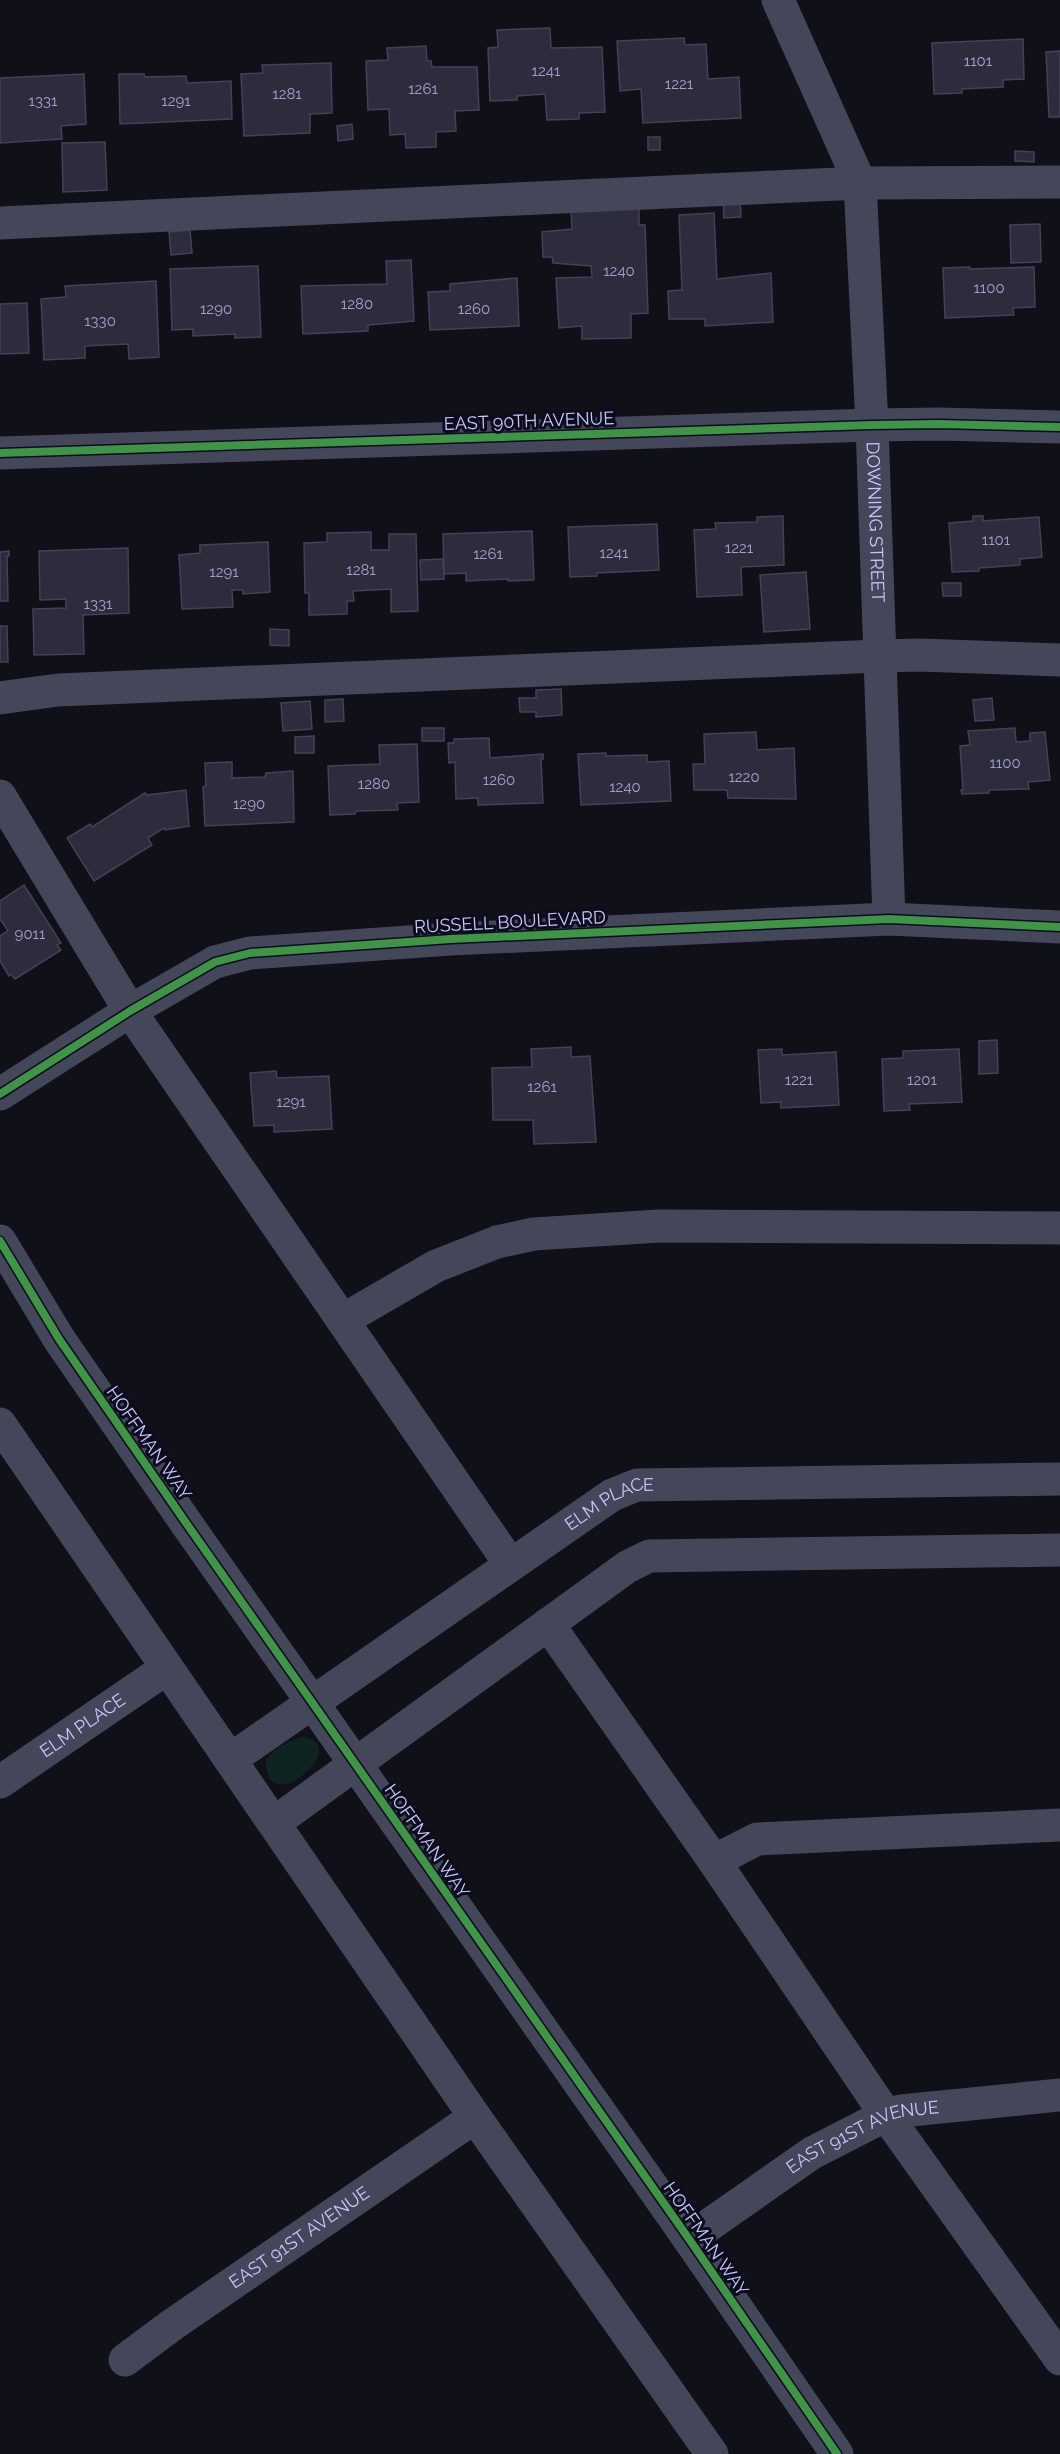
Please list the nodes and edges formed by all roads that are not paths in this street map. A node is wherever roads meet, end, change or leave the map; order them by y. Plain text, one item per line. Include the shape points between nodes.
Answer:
1 (778, 0) edge
2 (1060, 182) edge
3 (860, 183) junction
4 (0, 223) edge
5 (872, 425) junction
6 (1060, 427) edge
7 (0, 453) edge
8 (880, 656) junction
9 (1060, 660) edge
10 (0, 698) edge
11 (0, 796) edge
12 (889, 919) junction
13 (1060, 927) edge
14 (130, 1011) junction
15 (0, 1094) edge
16 (1060, 1228) edge
17 (0, 1241) edge
18 (343, 1320) junction
19 (0, 1424) edge
20 (1060, 1479) edge
21 (1060, 1550) edge
22 (510, 1564) junction
23 (548, 1624) junction
24 (167, 1668) junction
25 (311, 1702) junction
26 (231, 1759) junction
27 (356, 1765) junction
28 (0, 1782) edge
29 (274, 1823) junction
30 (1060, 1825) edge
31 (714, 1861) junction
32 (1060, 2095) edge
33 (886, 2115) junction
34 (475, 2117) junction
35 (689, 2240) junction
36 (1060, 2359) edge
37 (125, 2361) dead end
38 (712, 2454) edge
39 (837, 2454) edge

1 - 3 street, DOWNING STREET
2 - 3 street
3 - 4 street
3 - 5 street, DOWNING STREET
5 - 6 street, EAST 90TH AVENUE
5 - 7 street, EAST 90TH AVENUE
5 - 8 street, DOWNING STREET
8 - 9 street
8 - 10 street via 58,690
8 - 12 street, DOWNING STREET
11 - 14 street
12 - 13 street, RUSSELL BOULEVARD
12 - 14 street, RUSSELL BOULEVARD via 451,939 250,953 215,962
14 - 15 street, RUSSELL BOULEVARD
14 - 18 street
16 - 18 street via 659,1227 534,1234 497,1242 436,1266
17 - 25 street, HOFFMAN WAY via 59,1339
18 - 22 street
19 - 24 street
20 - 22 street, ELM PLACE via 637,1485 612,1495
21 - 23 street via 649,1556 627,1567
22 - 25 street, ELM PLACE
23 - 27 street
23 - 31 street
24 - 26 street
24 - 28 street, ELM PLACE
25 - 26 street, ELM PLACE
25 - 27 street, HOFFMAN WAY
26 - 29 street
27 - 29 street
27 - 35 street, HOFFMAN WAY
29 - 34 street
30 - 31 street via 757,1839
31 - 33 street
32 - 33 street, EAST 91ST AVENUE
33 - 35 street, EAST 91ST AVENUE via 812,2153
33 - 36 street
34 - 37 street, EAST 91ST AVENUE
34 - 38 street
35 - 39 street, HOFFMAN WAY

